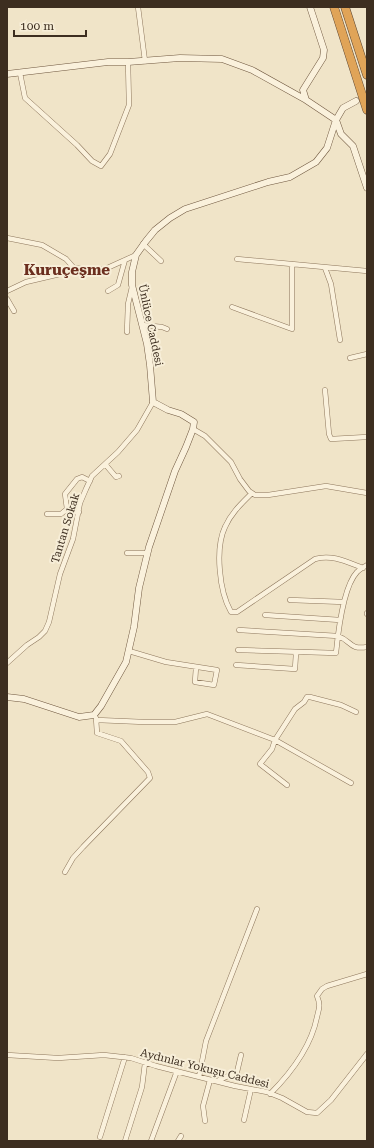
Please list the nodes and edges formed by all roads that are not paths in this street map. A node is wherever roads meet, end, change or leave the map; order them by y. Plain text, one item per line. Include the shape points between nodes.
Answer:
1 (138, 7) edge
2 (310, 7) edge
3 (334, 7) edge
4 (344, 7) edge
5 (145, 61) junction
6 (128, 62) junction
7 (20, 73) junction
8 (7, 74) edge
9 (367, 75) edge
10 (306, 100) junction
11 (356, 101) dead end
12 (367, 110) edge
13 (336, 120) junction
14 (367, 188) edge
15 (7, 238) edge
16 (144, 244) junction
17 (136, 255) junction
18 (237, 259) dead end
19 (125, 260) junction
20 (161, 261) dead end
21 (292, 264) junction
22 (74, 268) junction
23 (325, 268) junction
24 (367, 271) edge
25 (132, 286) junction
26 (7, 291) edge
27 (108, 291) dead end
28 (7, 299) edge
29 (232, 308) dead end
30 (14, 311) dead end
31 (142, 325) junction
32 (166, 329) dead end
33 (127, 332) dead end
34 (340, 340) dead end
35 (367, 354) edge
36 (350, 358) dead end
37 (325, 390) dead end
38 (153, 402) junction
39 (193, 429) junction
40 (367, 437) edge
41 (105, 464) junction
42 (119, 476) dead end
43 (90, 481) junction
44 (252, 493) junction
45 (367, 493) edge
46 (67, 509) junction
47 (78, 512) junction
48 (47, 514) dead end
49 (127, 553) dead end
50 (147, 553) junction
51 (365, 566) edge
52 (290, 600) dead end
53 (344, 602) junction
54 (265, 615) dead end
55 (340, 620) junction
56 (240, 630) dead end
57 (338, 636) junction
58 (367, 647) edge
59 (238, 650) dead end
60 (129, 651) junction
61 (296, 652) junction
62 (7, 663) edge
63 (236, 665) dead end
64 (196, 667) junction
65 (7, 697) edge
66 (356, 712) dead end
67 (95, 718) junction
68 (275, 740) junction
69 (351, 783) dead end
70 (287, 785) dead end
71 (65, 872) dead end
72 (257, 909) dead end
73 (367, 974) edge
74 (367, 1054) edge
75 (7, 1055) edge
76 (241, 1055) dead end
77 (125, 1057) junction
78 (145, 1063) junction
79 (178, 1071) junction
80 (199, 1076) junction
81 (210, 1080) junction
82 (216, 1081) junction
83 (251, 1089) junction
84 (270, 1094) junction
85 (244, 1120) dead end
86 (205, 1121) dead end
87 (181, 1136) dead end
88 (100, 1137) dead end
89 (125, 1141) edge
90 (151, 1141) edge
91 (178, 1141) edge

1 - 5 street
2 - 10 street via 324,50 323,58 303,90
3 - 12 highway
4 - 9 highway
5 - 6 street
5 - 10 street via 180,58 222,59 252,70
6 - 7 street via 108,62
6 - 7 street via 129,105 110,154 101,166 92,161 25,98
7 - 8 street
10 - 13 street
11 - 13 street, Ünlüce Caddesi via 343,108
13 - 14 street via 342,134 353,146
13 - 16 street, Ünlüce Caddesi via 327,148 316,162 290,177 185,209 155,230
15 - 22 street via 42,245 66,259
16 - 17 street, Ünlüce Caddesi
16 - 20 street
17 - 19 street
17 - 25 street, Ünlüce Caddesi
18 - 21 street
19 - 22 street via 105,269
19 - 27 street via 118,285
21 - 23 street
21 - 29 street via 292,329
22 - 26 street via 26,282
23 - 24 street
23 - 34 street via 331,284
25 - 31 street, Ünlüce Caddesi
25 - 33 street via 128,304
28 - 30 street
31 - 32 street
31 - 38 street, Ünlüce Caddesi via 150,365
35 - 36 street
37 - 40 street via 331,439
38 - 39 street via 189,418 194,422
38 - 41 street, Tantan Sokak via 137,430
39 - 44 street via 231,462 240,479
39 - 50 street via 174,471
41 - 42 street via 116,477
41 - 43 street, Tantan Sokak
43 - 46 street via 82,477 77,479 65,494
43 - 47 street, Tantan Sokak
44 - 45 street via 268,495 326,486
44 - 51 street via 235,510 222,536 220,575 224,597 231,612 237,612 315,559 337,559
46 - 47 street
46 - 48 street via 61,514
47 - 62 street, Tantan Sokak via 73,539 60,574 45,631
49 - 50 street
50 - 60 street
51 - 53 street via 352,579
52 - 53 street
53 - 55 street
54 - 55 street
55 - 57 street
56 - 57 street
57 - 58 street via 352,646
57 - 61 street via 336,653
59 - 61 street
60 - 64 street via 166,662
60 - 67 street via 126,662
61 - 63 street via 295,668
64 - 64 street via 196,682 214,686 217,670
65 - 67 street via 24,699 79,717
66 - 68 street via 328,701 307,697 295,709
67 - 68 street via 175,722 207,714
67 - 71 street via 97,733 121,741 148,772 150,778 83,846
68 - 69 street
68 - 70 street via 272,749 260,764
72 - 80 street via 206,1041
73 - 84 street via 322,989 317,996 320,1004 306,1048
74 - 84 street, Aydınlar Yokuşu Caddesi via 331,1100 317,1113 307,1112
75 - 77 street, Aydınlar Yokuşu Caddesi via 58,1058 104,1055
76 - 82 street via 237,1072
77 - 78 street, Aydınlar Yokuşu Caddesi
77 - 88 street
78 - 79 street, Aydınlar Yokuşu Caddesi
78 - 89 street via 142,1087
79 - 80 street, Aydınlar Yokuşu Caddesi
79 - 90 street
80 - 81 street, Aydınlar Yokuşu Caddesi
81 - 82 street, Aydınlar Yokuşu Caddesi
81 - 86 street via 203,1106
82 - 83 street, Aydınlar Yokuşu Caddesi
83 - 84 street, Aydınlar Yokuşu Caddesi
83 - 85 street
87 - 91 street

